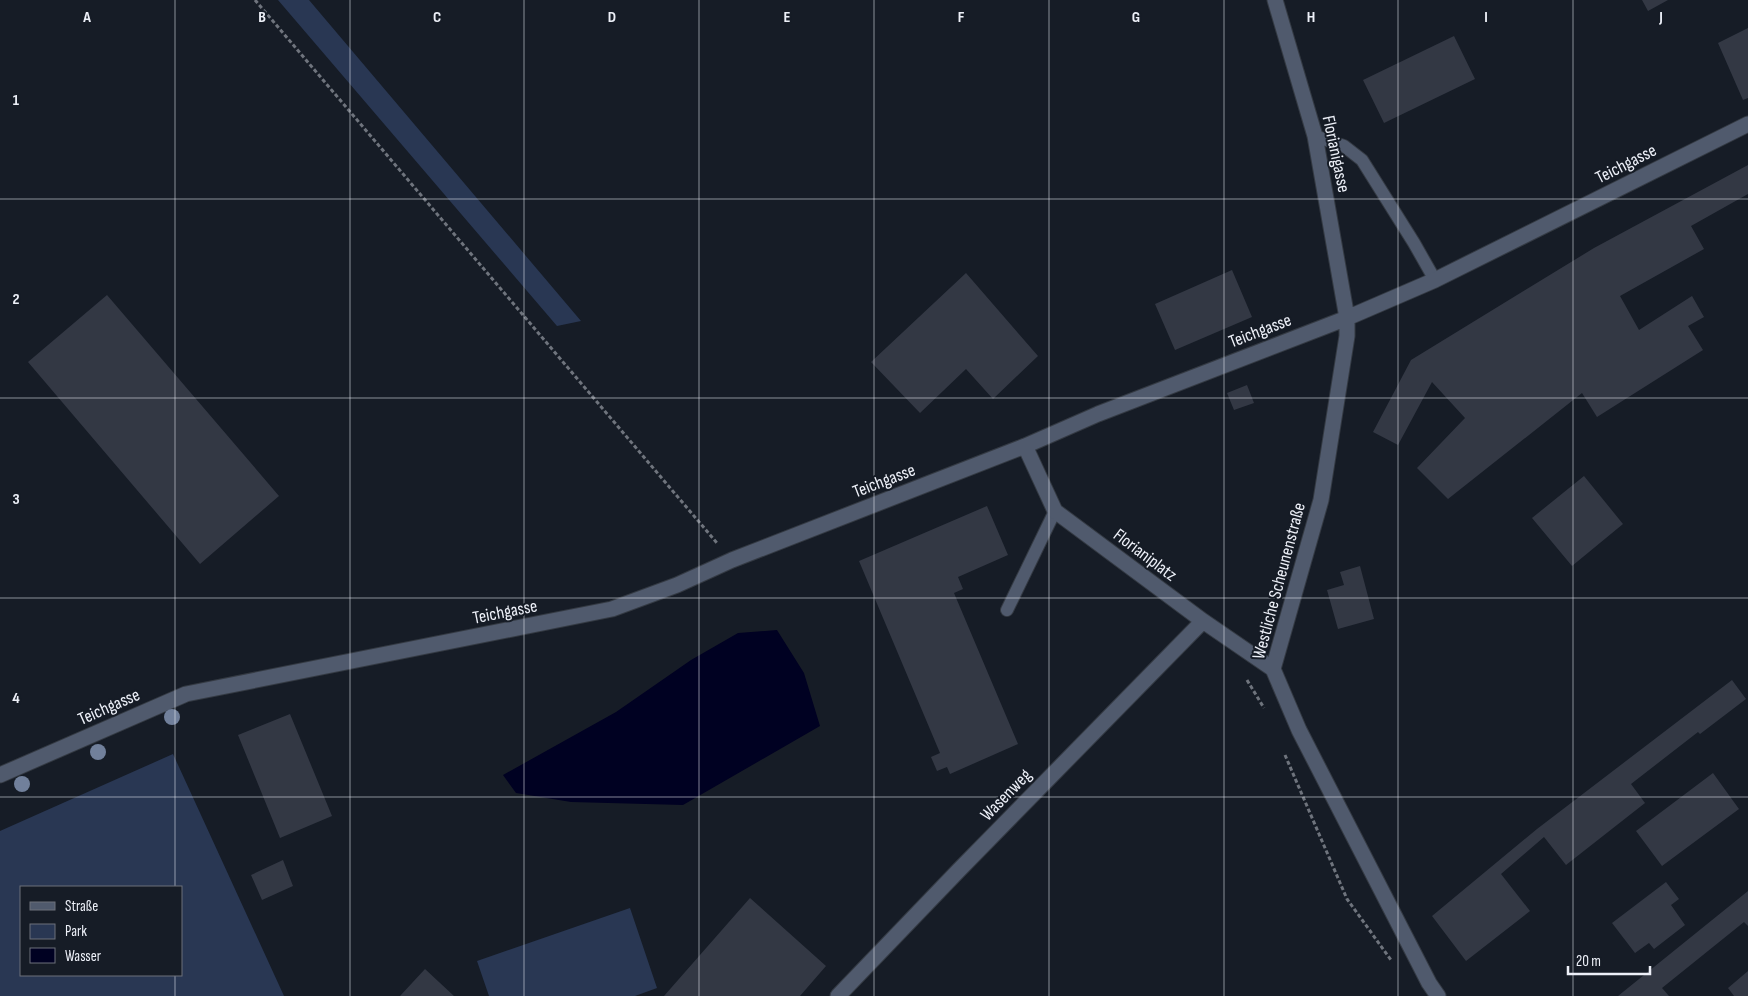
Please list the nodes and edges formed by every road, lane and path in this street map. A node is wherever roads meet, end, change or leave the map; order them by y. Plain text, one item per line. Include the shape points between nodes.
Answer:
1 (255, 0) edge
2 (1274, 0) edge
3 (1748, 124) edge
4 (1315, 136) junction
5 (1435, 280) junction
6 (1347, 318) junction
7 (1025, 446) junction
8 (1055, 512) junction
9 (732, 560) junction
10 (1007, 610) dead end
11 (1203, 621) junction
12 (1273, 669) junction
13 (1244, 677) dead end
14 (1267, 713) dead end
15 (1282, 748) dead end
16 (0, 775) edge
17 (1392, 962) dead end
18 (838, 996) edge
19 (1438, 996) edge

1 - 9 path
2 - 4 street, Florianigasse
3 - 5 street, Teichgasse
4 - 5 lane via 1344,146 1362,160
4 - 6 street, Florianigasse
5 - 6 street, Teichgasse
6 - 7 street, Teichgasse via 1098,414
6 - 12 street, Westliche Scheunenstraße via 1347,336 1320,500
7 - 8 street, Florianiplatz
7 - 9 street, Teichgasse
8 - 10 lane
8 - 11 street, Florianiplatz
9 - 16 street, Teichgasse via 677,586 612,610 186,694
11 - 12 street, Florianiplatz
11 - 18 street, Wasenweg
12 - 19 street, Westliche Scheunenstraße via 1299,730
13 - 14 path
15 - 17 path via 1347,899

